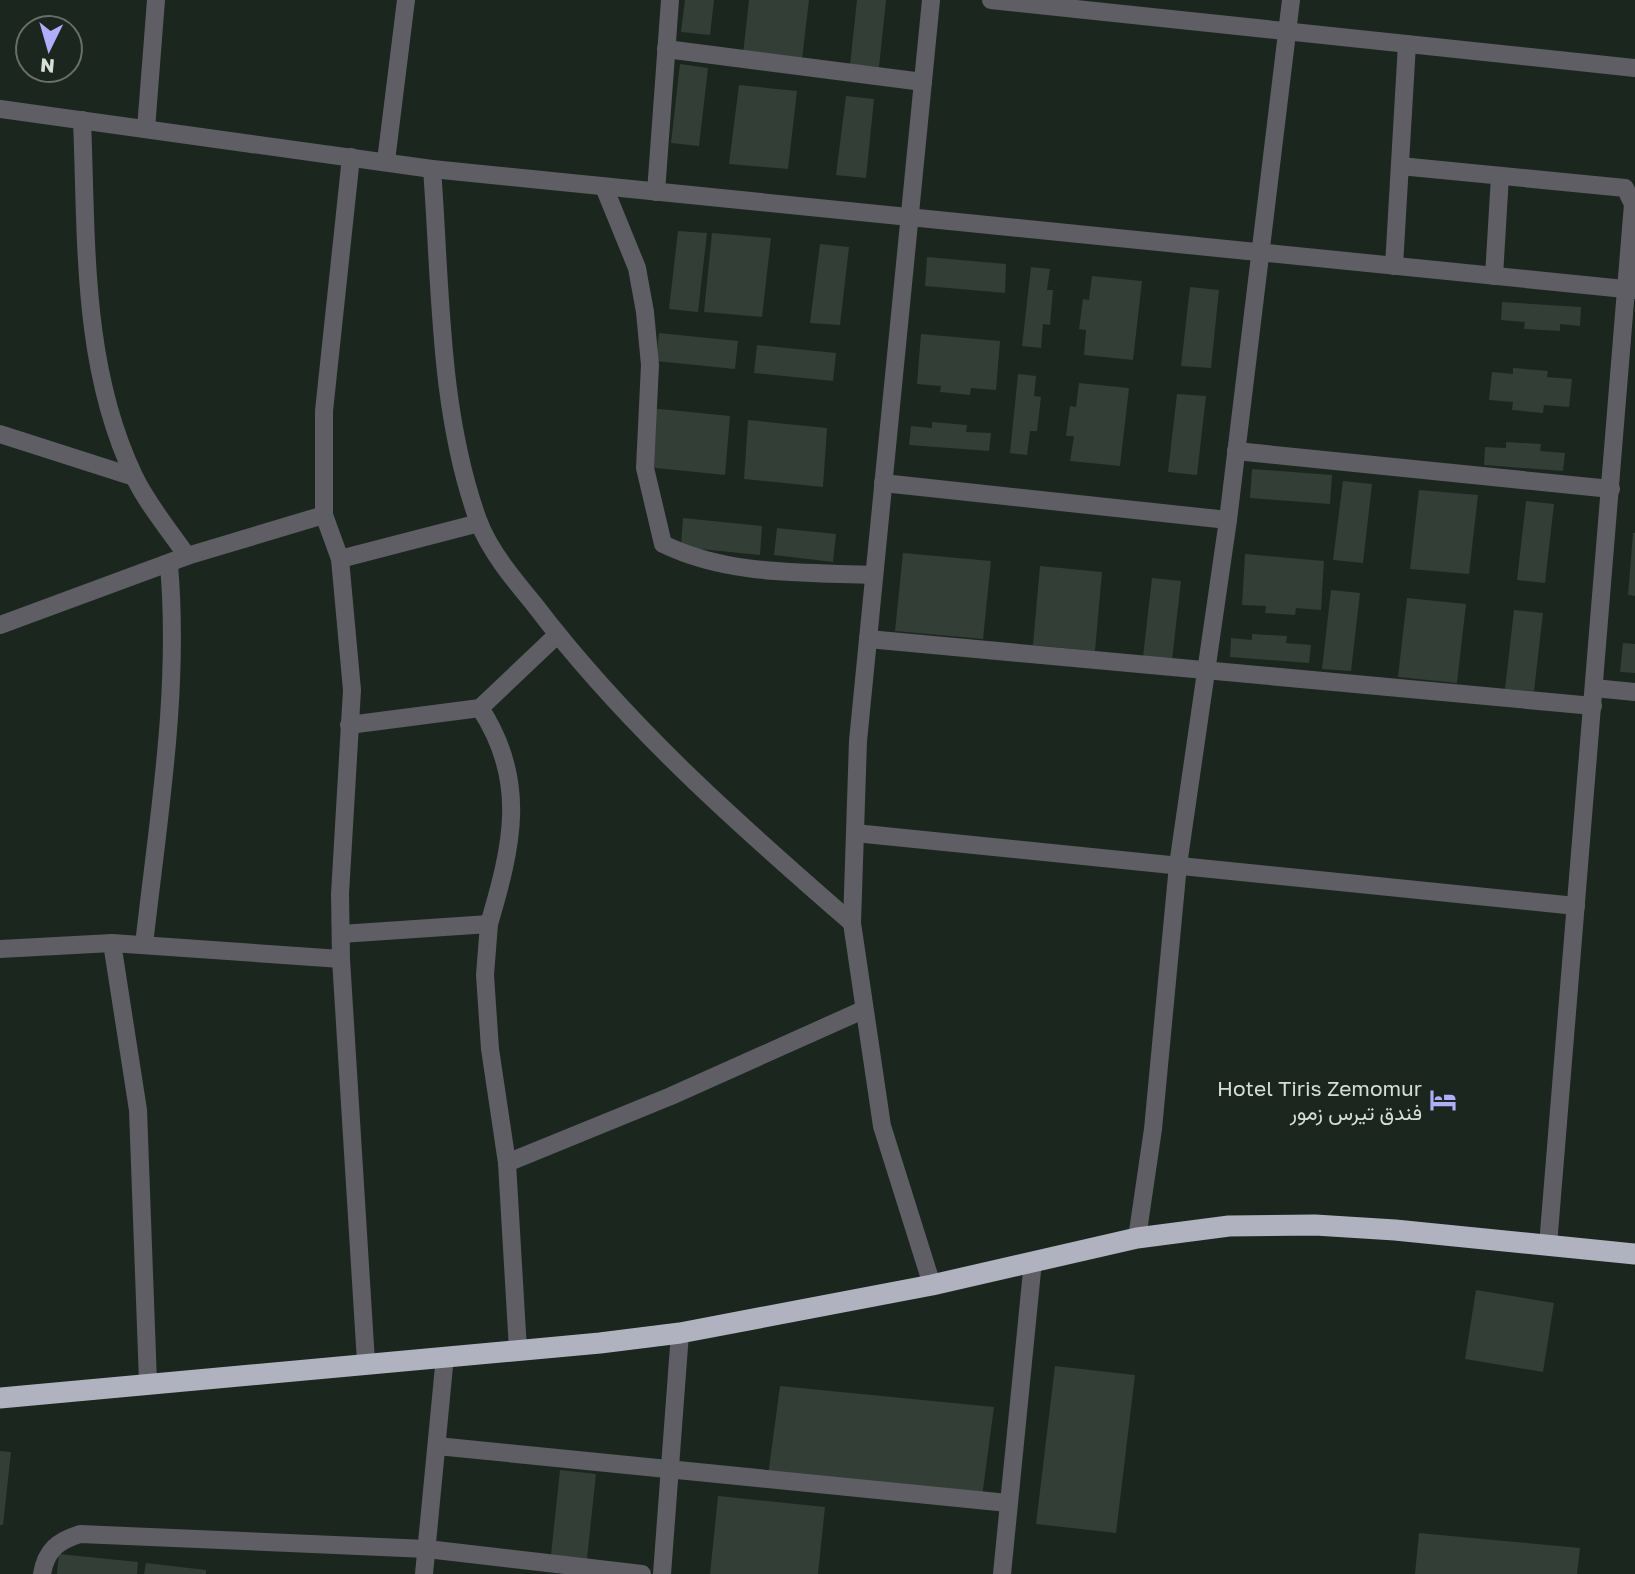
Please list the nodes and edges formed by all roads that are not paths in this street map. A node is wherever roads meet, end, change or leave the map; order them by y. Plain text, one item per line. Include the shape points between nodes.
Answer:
1 (156, 0) edge
2 (406, 0) edge
3 (670, 0) edge
4 (931, 0) edge
5 (991, 0) edge
6 (1291, 0) edge
7 (1288, 32) junction
8 (1407, 44) junction
9 (666, 49) junction
10 (1635, 68) edge
11 (923, 82) junction
12 (0, 109) edge
13 (82, 120) junction
14 (146, 130) junction
15 (351, 157) junction
16 (386, 161) junction
17 (1400, 166) junction
18 (432, 169) junction
19 (1500, 176) junction
20 (604, 187) junction
21 (656, 192) junction
22 (909, 217) junction
23 (1260, 253) junction
24 (1394, 266) junction
25 (1494, 276) junction
26 (1631, 290) edge
27 (0, 434) edge
28 (1236, 451) junction
29 (134, 477) junction
30 (883, 483) junction
31 (1611, 489) junction
32 (324, 515) junction
33 (1228, 520) junction
34 (479, 523) junction
35 (187, 556) junction
36 (340, 559) junction
37 (169, 565) junction
38 (874, 575) junction
39 (0, 625) edge
40 (557, 635) junction
41 (868, 639) junction
42 (1208, 671) junction
43 (1635, 692) edge
44 (1594, 697) junction
45 (480, 708) junction
46 (349, 725) junction
47 (855, 833) junction
48 (1178, 865) junction
49 (1576, 906) junction
50 (852, 923) junction
51 (489, 925) junction
52 (341, 934) junction
53 (112, 943) junction
54 (144, 945) junction
55 (0, 949) edge
56 (341, 958) junction
57 (863, 1010) junction
58 (507, 1163) junction
59 (1137, 1237) junction
60 (1548, 1245) junction
61 (1635, 1254) edge
62 (1033, 1261) junction
63 (932, 1285) junction
64 (680, 1333) junction
65 (518, 1350) junction
66 (445, 1356) junction
67 (366, 1362) junction
68 (148, 1382) junction
69 (0, 1398) edge
70 (437, 1446) junction
71 (670, 1471) junction
72 (1008, 1503) junction
73 (427, 1549) junction
74 (42, 1574) edge
75 (424, 1574) edge
76 (642, 1574) edge
77 (662, 1574) edge
78 (1002, 1574) edge

1 - 14 street
2 - 16 street
3 - 9 street
4 - 11 street
5 - 7 street
6 - 7 street
7 - 8 street
7 - 23 street
8 - 10 street
8 - 17 street
9 - 11 street
9 - 21 street
11 - 22 street
12 - 13 street
13 - 14 street
13 - 29 street via 90,314 99,370
14 - 15 street
15 - 16 street
15 - 32 street via 324,411
16 - 18 street
17 - 19 street
17 - 24 street
18 - 20 street
18 - 34 street via 444,353 460,454
19 - 25 street
19 - 26 street via 1625,188 1633,204
20 - 21 street
20 - 38 street via 637,268 645,312 650,365 645,468 663,544 695,560 755,570
21 - 22 street
22 - 23 street
22 - 30 street
23 - 24 street
23 - 28 street
24 - 25 street
25 - 26 street
26 - 31 street
27 - 29 street
28 - 31 street
28 - 33 street
29 - 35 street
30 - 33 street
30 - 38 street
31 - 44 street
32 - 35 street
32 - 36 street
33 - 42 street
34 - 36 street
34 - 40 street
35 - 37 street
36 - 46 street via 352,690
37 - 39 street
37 - 54 street via 173,682
38 - 41 street
40 - 45 street
40 - 50 street via 742,828
41 - 42 street
41 - 47 street
42 - 44 street
42 - 48 street
43 - 44 street
44 - 49 street
45 - 46 street
45 - 51 street via 504,754 511,794 507,863
46 - 52 street
47 - 48 street
47 - 50 street
48 - 49 street
48 - 59 street via 1153,1129
49 - 60 street
50 - 57 street
51 - 52 street
51 - 58 street via 485,975 489,1049
52 - 56 street
53 - 54 street
53 - 55 street
53 - 68 street via 138,1110
54 - 56 street
56 - 67 street
57 - 58 street
57 - 63 street via 882,1126
58 - 65 street
59 - 60 highway via 1229,1226 1315,1225
59 - 62 highway
60 - 61 highway
62 - 63 highway
62 - 72 street
63 - 64 highway
64 - 65 highway
64 - 71 street
65 - 66 highway
66 - 67 highway
66 - 70 street
67 - 68 highway
68 - 69 highway
70 - 71 street
70 - 73 street
71 - 72 street
71 - 77 street
72 - 78 street
73 - 74 street via 80,1534 58,1541 44,1560
73 - 75 street
73 - 76 street

